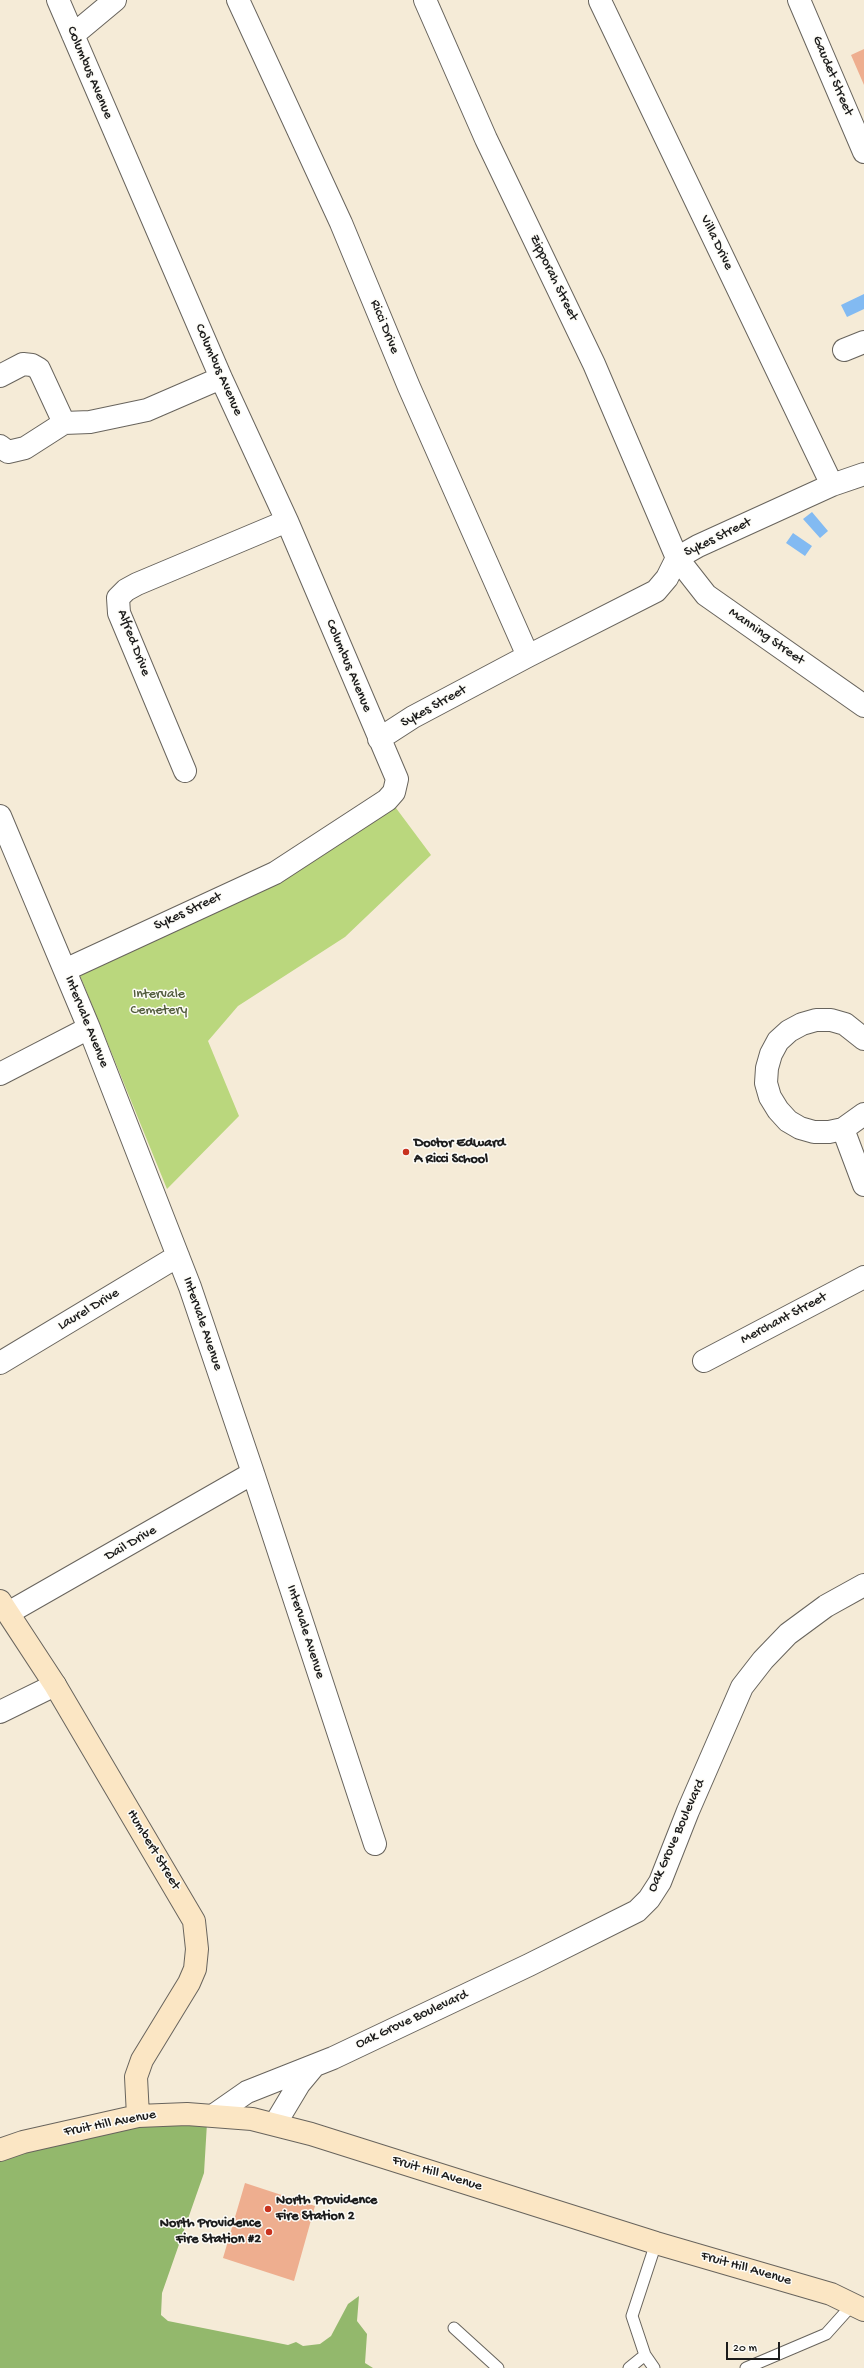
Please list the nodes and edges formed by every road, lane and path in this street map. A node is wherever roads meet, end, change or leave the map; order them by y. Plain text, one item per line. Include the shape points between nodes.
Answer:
1 (58, 0) edge
2 (115, 0) edge
3 (238, 0) edge
4 (425, 0) edge
5 (799, 0) edge
6 (600, 1) edge
7 (73, 35) junction
8 (859, 128) edge
9 (864, 152) edge
10 (864, 342) edge
11 (844, 350) dead end
12 (0, 376) edge
13 (221, 378) junction
14 (64, 423) junction
15 (0, 446) edge
16 (864, 474) edge
17 (832, 485) junction
18 (287, 521) junction
19 (677, 558) junction
20 (528, 656) junction
21 (864, 706) edge
22 (379, 739) junction
23 (185, 771) dead end
24 (0, 816) edge
25 (7, 855) edge
26 (65, 970) junction
27 (89, 1028) junction
28 (864, 1039) edge
29 (0, 1074) edge
30 (864, 1114) edge
31 (843, 1129) junction
32 (864, 1185) edge
33 (178, 1256) junction
34 (864, 1277) edge
35 (704, 1361) dead end
36 (0, 1363) edge
37 (254, 1473) junction
38 (864, 1584) edge
39 (4, 1607) edge
40 (55, 1685) junction
41 (0, 1712) edge
42 (375, 1844) dead end
43 (314, 2066) junction
44 (214, 2115) junction
45 (138, 2116) junction
46 (275, 2124) junction
47 (0, 2150) edge
48 (656, 2243) junction
49 (858, 2308) edge
50 (454, 2328) dead end
51 (645, 2355) junction
52 (498, 2368) edge
53 (629, 2368) edge
54 (654, 2368) edge
55 (746, 2368) edge

1 - 7 street, Columbus Avenue
2 - 7 street
3 - 20 street, Ricci Drive via 341,223 409,387
4 - 19 street, Zipporah Street via 486,139 594,364
5 - 8 street, Gaudet Street
6 - 17 street, Villa Drive
7 - 13 street, Columbus Avenue
8 - 9 street, Gaudet Street
10 - 11 street
12 - 14 street via 23,364 40,369
13 - 14 street via 147,410 90,422
13 - 18 street, Columbus Avenue
14 - 15 street via 25,448 8,452
16 - 17 street, Sykes Street
17 - 19 street, Sykes Street
18 - 22 street, Columbus Avenue
18 - 23 street, Alfred Drive via 137,584 118,598 119,613
19 - 20 street, Sykes Street via 667,578 656,591
19 - 21 street, Manning Street via 706,595
20 - 22 street, Sykes Street via 413,717
22 - 26 street, Sykes Street via 397,779 394,792 387,800 275,873
24 - 25 street, Intervale Avenue
25 - 26 street, Intervale Avenue
26 - 27 street, Intervale Avenue
27 - 29 street
27 - 33 street, Intervale Avenue
28 - 31 street via 845,1024 831,1020 816,1020 802,1024 778,1041 767,1068 766,1083 770,1097 788,1121 814,1132
30 - 31 street
31 - 32 street
33 - 36 street, Laurel Drive
33 - 37 street, Intervale Avenue
34 - 35 street, Merchant Street
37 - 39 street, Dail Drive
37 - 42 street, Intervale Avenue
38 - 43 street, Oak Grove Boulevard via 826,1606 788,1634 742,1687 660,1882 649,1899 636,1911 529,1965
39 - 40 main road, Humbert Street
40 - 41 street
40 - 45 main road, Humbert Street via 186,1904 197,1933 195,1969 142,2060 136,2077
43 - 44 street, Oak Grove Boulevard via 247,2092
43 - 46 street, Oak Grove Boulevard via 299,2084
44 - 45 main road, Fruit Hill Avenue
44 - 46 main road, Fruit Hill Avenue
45 - 47 main road, Fruit Hill Avenue
46 - 48 main road, Fruit Hill Avenue
48 - 49 main road, Fruit Hill Avenue via 831,2294
48 - 51 lane via 632,2316
49 - 55 lane via 826,2334
50 - 52 lane
51 - 53 lane
51 - 54 lane

